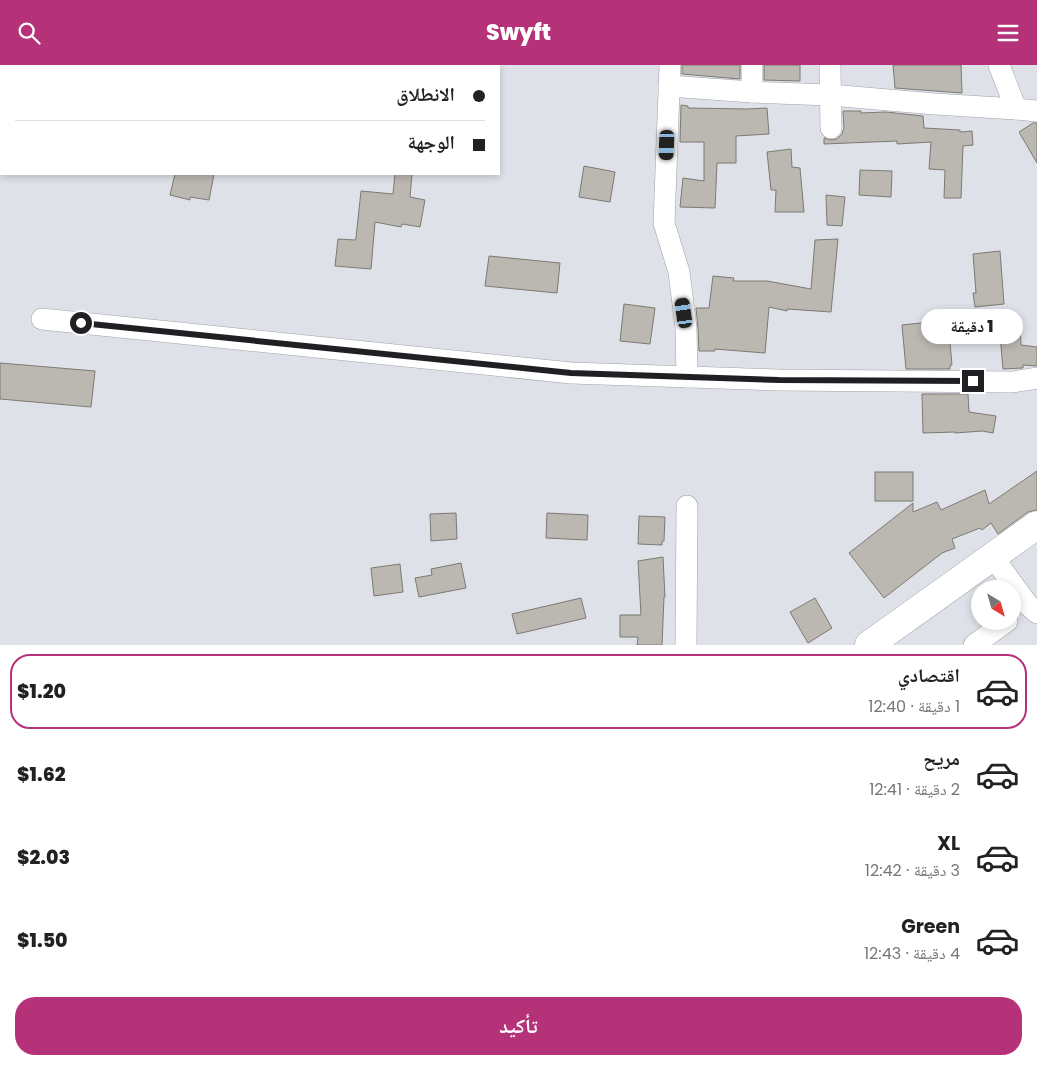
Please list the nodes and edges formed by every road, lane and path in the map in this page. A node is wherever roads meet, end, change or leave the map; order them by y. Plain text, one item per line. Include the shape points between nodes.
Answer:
1 (670, 65) edge
2 (752, 65) edge
3 (830, 65) edge
4 (999, 65) edge
5 (669, 86) junction
6 (752, 92) junction
7 (830, 95) junction
8 (1016, 109) junction
9 (1037, 111) edge
10 (831, 128) dead end
11 (42, 319) dead end
12 (686, 377) junction
13 (1037, 378) edge
14 (687, 506) dead end
15 (1037, 525) edge
16 (993, 557) junction
17 (1029, 609) edge
18 (995, 630) edge
19 (686, 645) edge
20 (869, 645) edge
21 (974, 645) edge

1 - 5 street
2 - 6 street
3 - 7 street
4 - 8 street
5 - 6 street
5 - 12 street via 664,223 679,272 686,328
6 - 7 street
7 - 8 street
7 - 10 street
8 - 9 street
11 - 12 street via 571,373
12 - 13 street via 1012,382
14 - 19 street
15 - 16 main road
16 - 17 street
16 - 20 main road
18 - 21 street

